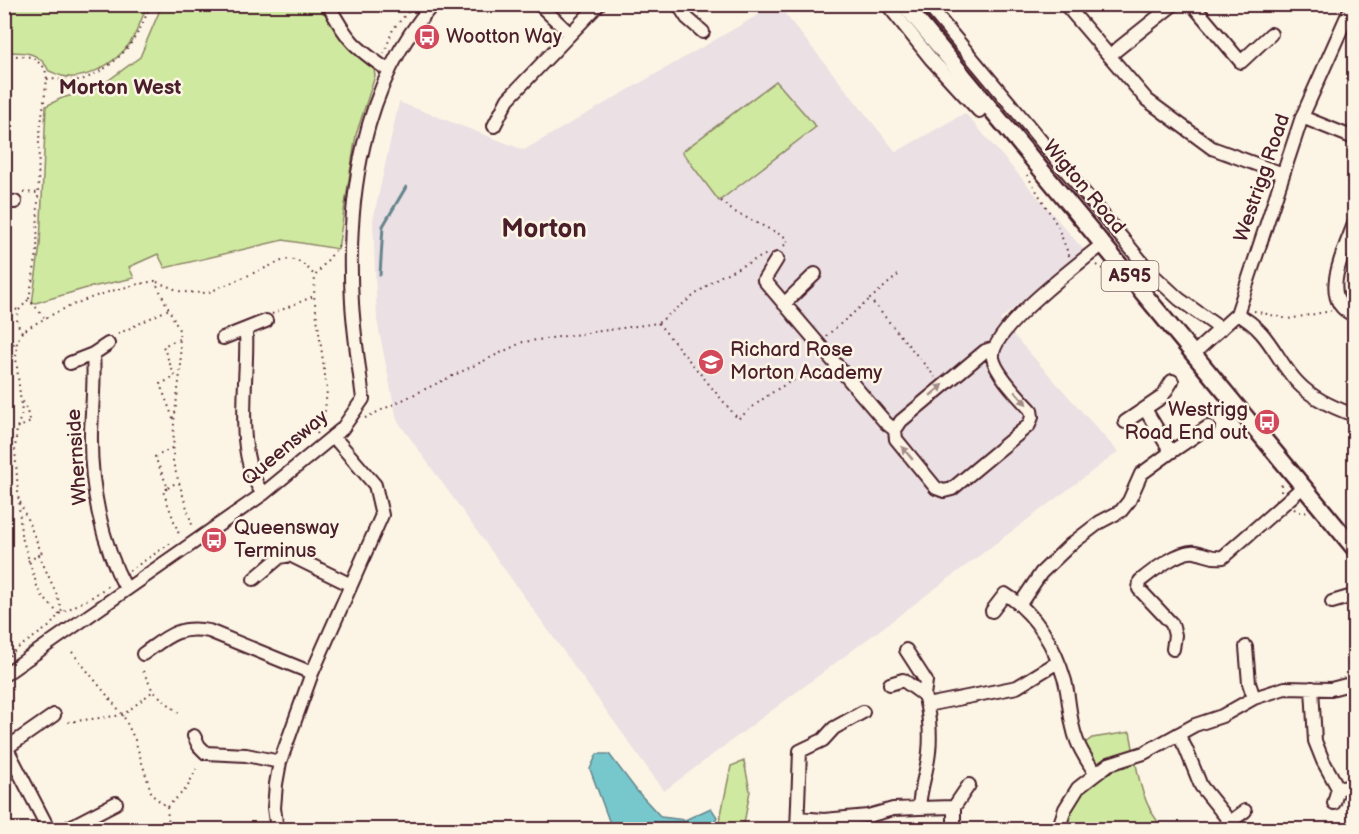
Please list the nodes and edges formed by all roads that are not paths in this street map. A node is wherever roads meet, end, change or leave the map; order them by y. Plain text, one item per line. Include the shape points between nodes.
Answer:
1 (328, 4) edge
2 (434, 4) edge
3 (539, 4) edge
4 (599, 4) edge
5 (678, 4) edge
6 (887, 4) edge
7 (904, 4) edge
8 (927, 4) edge
9 (1065, 4) edge
10 (1174, 4) edge
11 (1192, 4) edge
12 (1352, 12) edge
13 (703, 32) dead end
14 (570, 34) junction
15 (1271, 34) dead end
16 (1109, 56) junction
17 (389, 71) junction
18 (987, 103) junction
19 (1302, 117) junction
20 (494, 126) dead end
21 (1354, 138) edge
22 (1282, 174) junction
23 (1354, 225) edge
24 (1103, 244) junction
25 (777, 259) dead end
26 (815, 274) dead end
27 (784, 304) junction
28 (1238, 311) junction
29 (1350, 312) edge
30 (269, 318) road end
31 (1221, 328) junction
32 (246, 329) junction
33 (223, 338) dead end
34 (108, 344) dead end
35 (994, 348) junction
36 (1194, 353) junction
37 (93, 354) junction
38 (70, 363) dead end
39 (1172, 381) dead end
40 (1145, 410) junction
41 (1354, 415) edge
42 (1125, 422) dead end
43 (1208, 427) dead end
44 (895, 430) junction
45 (333, 436) junction
46 (1171, 452) junction
47 (1304, 486) junction
48 (263, 495) junction
49 (1351, 553) edge
50 (254, 579) dead end
51 (351, 585) junction
52 (126, 590) junction
53 (1354, 600) edge
54 (1332, 602) dead end
55 (1020, 604) junction
56 (992, 611) dead end
57 (1246, 647) dead end
58 (1173, 649) dead end
59 (906, 650) dead end
60 (143, 654) dead end
61 (1058, 662) junction
62 (312, 674) junction
63 (4, 675) edge
64 (1354, 683) edge
65 (890, 684) dead end
66 (1311, 688) junction
67 (1254, 698) junction
68 (925, 700) junction
69 (863, 712) dead end
70 (54, 715) dead end
71 (1178, 734) junction
72 (194, 736) dead end
73 (6, 745) edge
74 (280, 762) junction
75 (1095, 773) junction
76 (969, 784) dead end
77 (1353, 787) edge
78 (1338, 788) junction
79 (116, 803) dead end
80 (1334, 803) dead end
81 (954, 807) junction
82 (920, 808) junction
83 (1245, 811) dead end
84 (798, 824) edge
85 (954, 824) dead end
86 (50, 830) edge
87 (64, 830) edge
88 (277, 830) edge
89 (1058, 830) edge

1 - 17 street via 346,37
2 - 17 street, Queensway
3 - 14 street
4 - 14 street
5 - 13 street
6 - 18 street via 979,111
7 - 18 main road, Wigton Road / A595
8 - 31 street, Wigton Road via 1152,274 1179,299
9 - 16 street
10 - 16 street
11 - 15 street via 1241,62
12 - 19 street, Westrigg Road
14 - 20 street via 508,99
16 - 22 street via 1147,100 1212,148
17 - 45 street, Queensway via 360,160 352,224 352,305 363,399
18 - 24 main road, Wigton Road / A595
19 - 21 street
19 - 22 street, Westrigg Road
22 - 28 street, Westrigg Road
23 - 29 street via 1334,286 1340,302
24 - 35 street via 1026,307
24 - 36 main road, Wigton Road / A595
25 - 27 street via 764,280 766,293
26 - 27 street
27 - 44 street
28 - 31 street
28 - 41 street via 1266,336 1304,388 1316,398
30 - 32 street
31 - 36 street
32 - 33 street
32 - 48 street via 243,397 248,453
34 - 37 street
44 -> 35 street via 901,420 942,386
35 -> 44 street via 997,368 1031,410 1032,417 1029,425 952,489 936,488 896,439
36 - 47 main road, Wigton Road / A595
37 - 38 street
37 - 52 street, Whernside via 91,434 96,495 103,531
39 - 40 street via 1162,398
40 - 42 street
40 - 46 street
43 - 46 street
45 - 48 street, Queensway
45 - 51 street via 375,485 382,515
46 - 55 street via 1140,474 1130,501 1121,511 1070,544 1041,573
47 - 49 main road, Wigton Road / A595
47 - 58 street via 1223,557 1184,553 1140,581 1139,589 1172,624
48 - 52 street, Queensway
50 - 51 street via 280,557 290,555
51 - 62 street
52 - 63 street, Queensway
53 - 54 street via 1349,597
55 - 56 street via 1005,594
55 - 61 street via 1041,627
57 - 67 street
59 - 68 street via 926,681
60 - 62 street via 177,631 194,628
61 - 68 street via 1017,687
61 - 75 street via 1077,742
62 - 74 street
64 - 66 street via 1331,689
65 - 68 street via 903,680
66 - 67 street via 1285,688
66 - 78 street via 1315,741
67 - 71 street
68 - 82 street via 929,751
69 - 84 street via 800,752
70 - 73 street
71 - 75 street
71 - 83 street via 1201,786 1230,822
72 - 74 street via 207,753
73 - 86 street
74 - 88 street via 274,808
75 - 89 street via 1078,788
76 - 81 street
77 - 78 street
78 - 80 street
79 - 87 street
81 - 82 street
81 - 85 street
82 - 84 street

